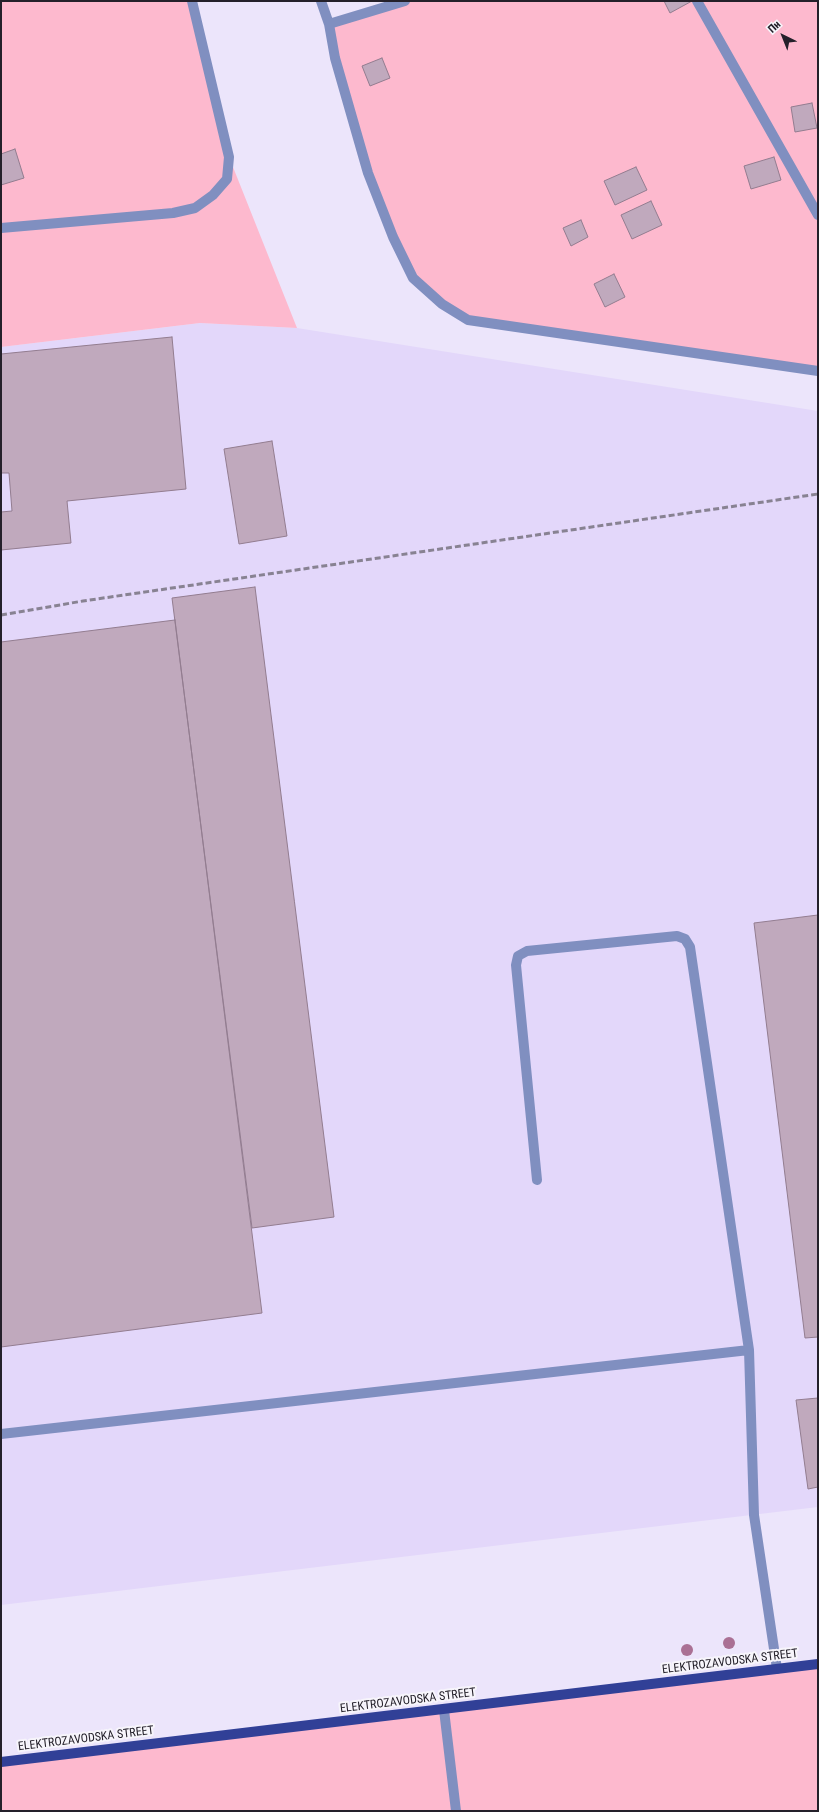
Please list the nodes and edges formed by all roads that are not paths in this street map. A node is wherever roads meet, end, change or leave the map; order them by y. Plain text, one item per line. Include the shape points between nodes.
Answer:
1 (192, 1) edge
2 (322, 1) edge
3 (404, 1) edge
4 (697, 1) edge
5 (329, 24) junction
6 (818, 215) edge
7 (1, 228) edge
8 (818, 371) edge
9 (537, 1180) dead end
10 (749, 1350) junction
11 (1, 1434) edge
12 (818, 1664) edge
13 (777, 1669) junction
14 (444, 1710) junction
15 (1, 1762) edge
16 (456, 1811) edge

1 - 7 street via 228,157 228,179 213,195 195,208 173,213
2 - 5 street
3 - 5 street
4 - 6 street
5 - 8 street via 335,58 366,165 393,237 413,278 442,304 468,320
9 - 10 street via 516,965 518,956 527,951 677,936 685,939 690,947
10 - 11 street
10 - 13 street via 754,1515
12 - 13 main road, ELEKTROZAVODSKA STREET
13 - 14 main road, ELEKTROZAVODSKA STREET
14 - 15 main road, ELEKTROZAVODSKA STREET
14 - 16 street

